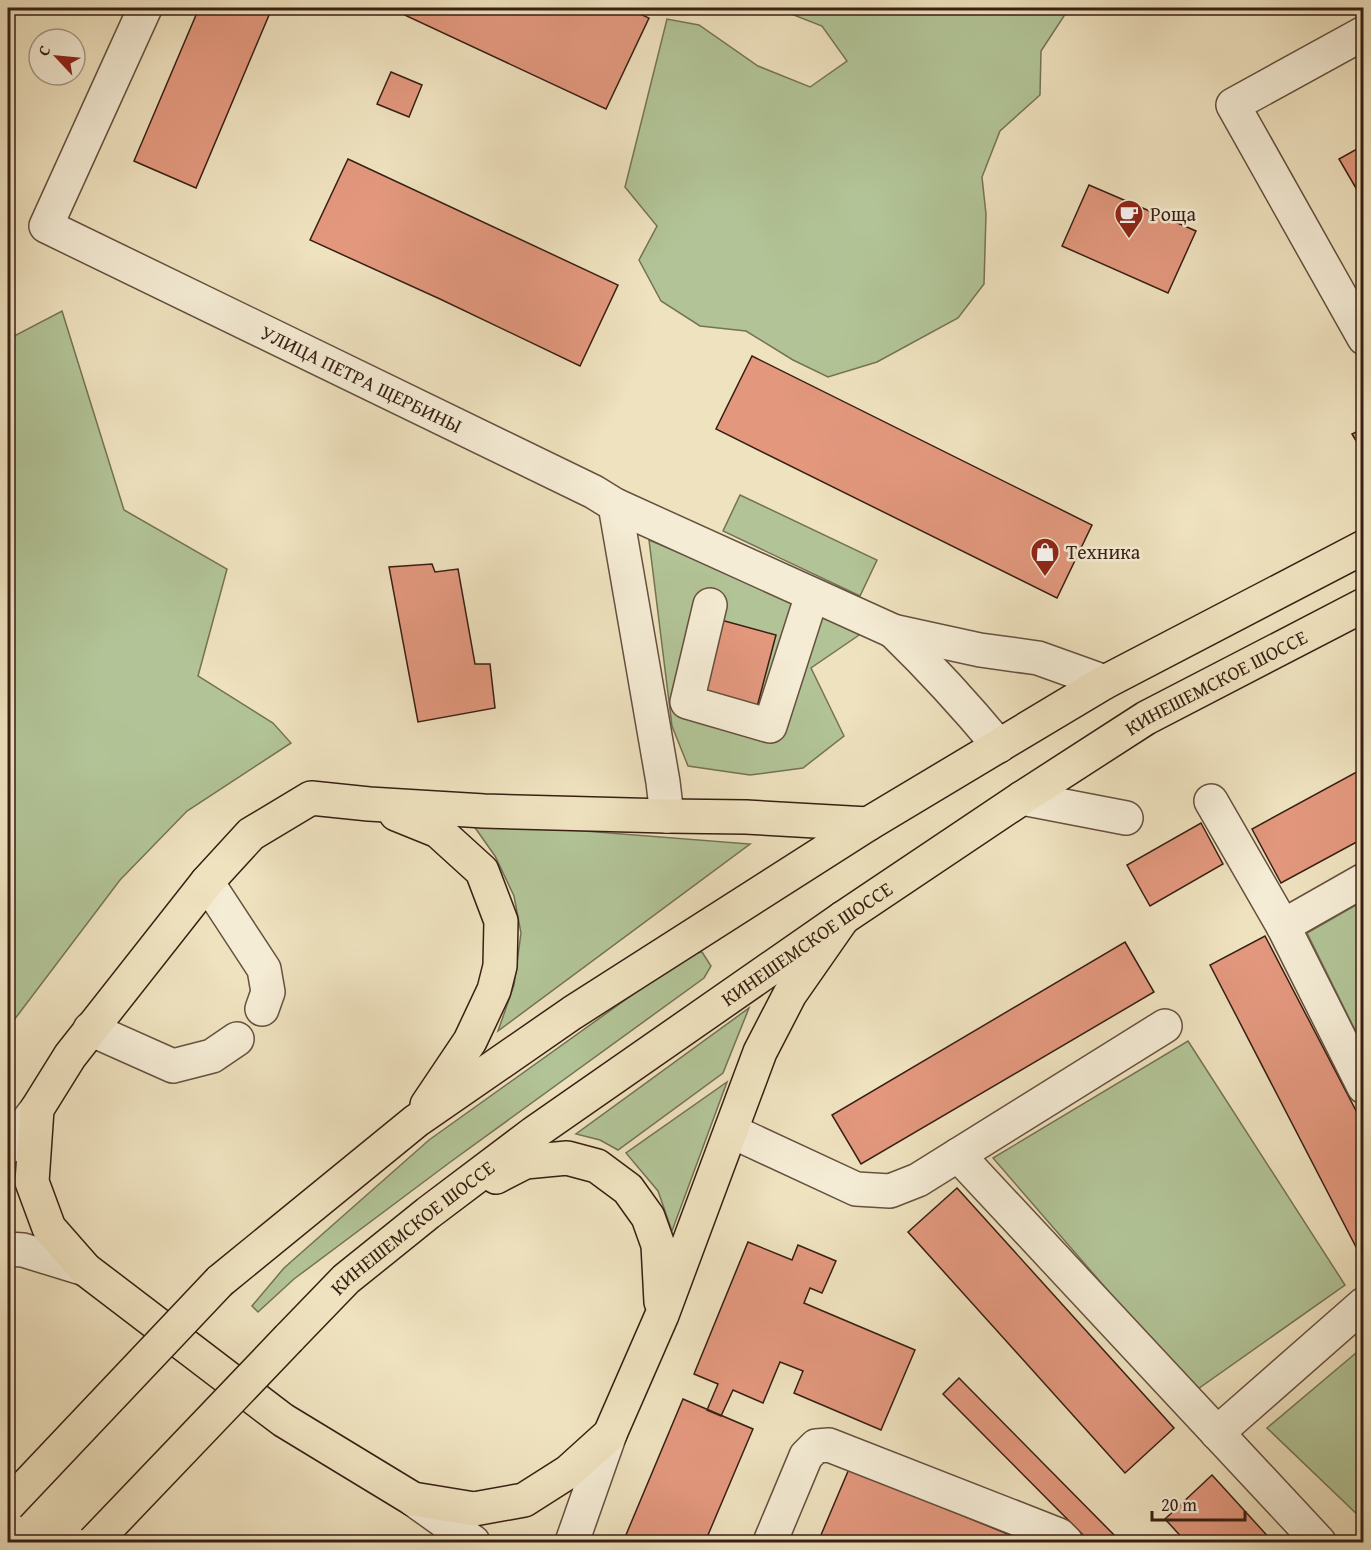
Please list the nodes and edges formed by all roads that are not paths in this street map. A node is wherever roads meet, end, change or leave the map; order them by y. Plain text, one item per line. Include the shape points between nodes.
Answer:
1 (145, 8) edge
2 (1364, 33) edge
3 (1364, 338) edge
4 (615, 505) junction
5 (1364, 547) edge
6 (812, 595) junction
7 (710, 605) dead end
8 (1364, 605) edge
9 (893, 631) junction
10 (1105, 682) junction
11 (999, 747) junction
12 (1022, 798) junction
13 (1211, 801) dead end
14 (369, 804) junction
15 (667, 816) junction
16 (1126, 818) dead end
17 (868, 824) junction
18 (1364, 880) edge
19 (207, 882) junction
20 (843, 918) junction
21 (1284, 926) junction
22 (262, 1010) dead end
23 (1165, 1026) dead end
24 (90, 1029) junction
25 (237, 1040) dead end
26 (1364, 1087) edge
27 (37, 1109) junction
28 (416, 1121) junction
29 (731, 1131) junction
30 (8, 1147) edge
31 (958, 1155) junction
32 (428, 1213) junction
33 (8, 1249) edge
34 (85, 1269) junction
35 (1364, 1304) edge
36 (662, 1315) junction
37 (1217, 1433) junction
38 (610, 1434) junction
39 (413, 1499) junction
40 (8, 1505) edge
41 (94, 1542) edge
42 (473, 1542) edge
43 (572, 1542) edge
44 (770, 1542) edge
45 (1066, 1542) edge
46 (1319, 1542) edge

1 - 4 street, УЛИЦА ПЕТРА ЩЕРБИНЫ via 46,226
2 - 3 street via 1233,105
4 - 6 street, УЛИЦА ПЕТРА ЩЕРБИНЫ
4 - 15 street
5 - 10 main road
6 - 7 street via 770,726 687,702
6 - 9 street, УЛИЦА ПЕТРА ЩЕРБИНЫ
8 - 12 main road, КИНЕШЕМСКОЕ ШОССЕ via 1146,718
9 - 10 street, УЛИЦА ПЕТРА ЩЕРБИНЫ via 1038,658
9 - 11 street, УЛИЦА ПЕТРА ЩЕРБИНЫ via 963,703
10 - 11 main road
11 - 17 main road
12 - 16 street
12 - 20 main road, КИНЕШЕМСКОЕ ШОССЕ
13 - 21 street
14 - 15 main road
14 - 19 main road via 311,798 251,834
14 - 28 main road via 438,831 482,871 501,921 500,966 494,990 470,1041
15 - 17 main road
17 - 28 main road via 572,1013
18 - 21 street
19 - 22 street via 264,969 268,992
19 - 24 main road
20 - 29 main road via 790,994 760,1052
20 - 32 main road, КИНЕШЕМСКОЕ ШОССЕ via 534,1133
21 - 26 street
23 - 31 street
24 - 25 street via 173,1066 212,1056
24 - 27 main road
27 - 30 street
27 - 34 main road via 32,1182 49,1228
28 - 40 main road, bridge via 220,1281
29 - 31 street via 856,1189 890,1191 918,1180
29 - 36 main road
31 - 37 street
32 - 36 main road via 525,1162 567,1158 597,1166 628,1189 648,1217 658,1245
32 - 41 main road, КИНЕШЕМСКОЕ ШОССЕ, bridge via 345,1279
33 - 34 street
34 - 39 main road via 283,1420
35 - 37 street
36 - 38 main road
37 - 46 street
38 - 39 main road via 568,1472 524,1500 474,1509
38 - 43 street
39 - 42 street
44 - 45 street via 806,1456 816,1446 829,1444 1059,1535

